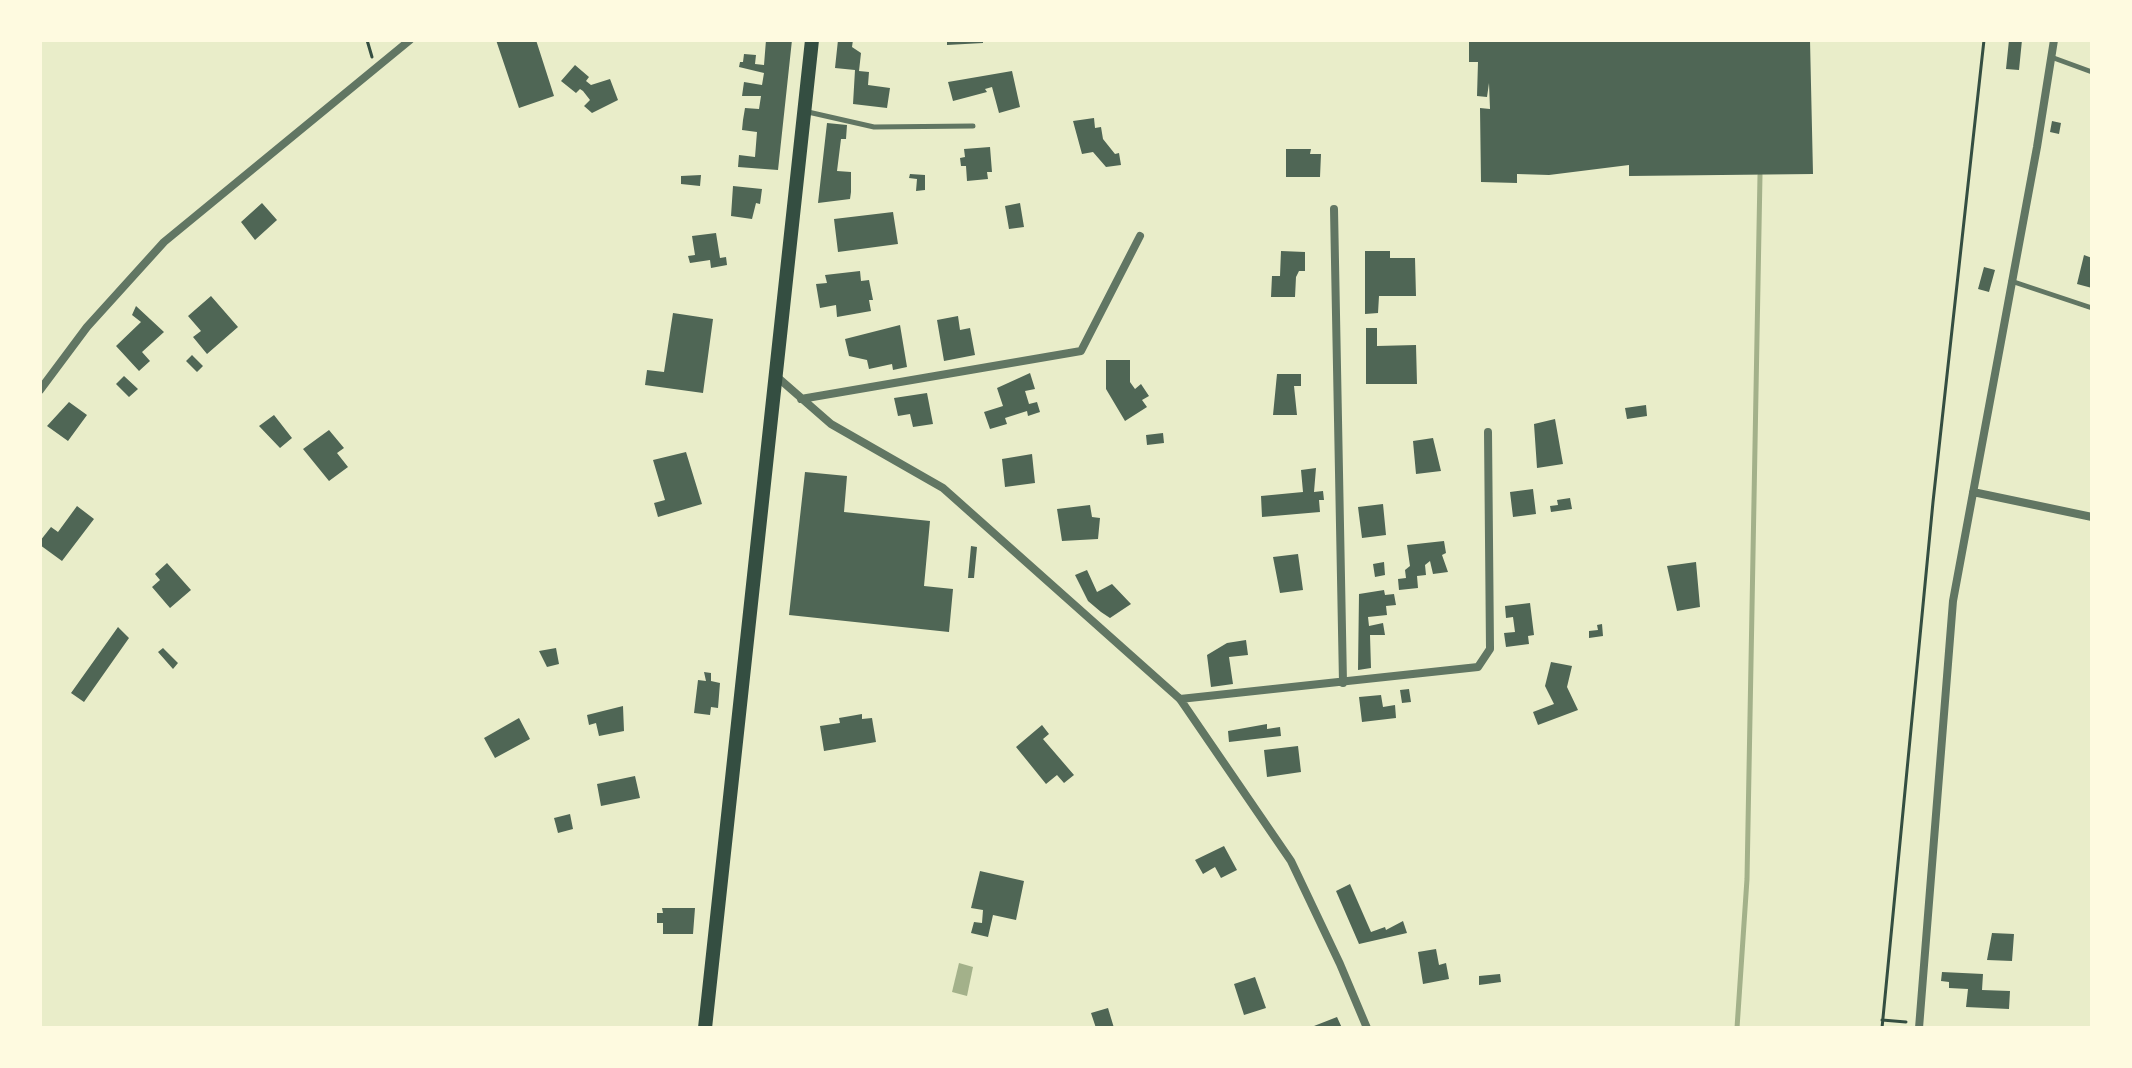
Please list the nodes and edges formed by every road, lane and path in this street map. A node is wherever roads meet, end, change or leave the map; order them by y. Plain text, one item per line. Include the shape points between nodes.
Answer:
1 (367, 40) edge
2 (410, 40) edge
3 (812, 40) edge
4 (1984, 40) edge
5 (2054, 40) edge
6 (372, 57) dead end
7 (2051, 57) junction
8 (2092, 72) edge
9 (804, 111) junction
10 (973, 126) dead end
11 (1334, 209) dead end
12 (1140, 236) dead end
13 (2011, 281) junction
14 (2092, 308) edge
15 (776, 376) junction
16 (40, 390) edge
17 (801, 399) junction
18 (1488, 432) dead end
19 (1973, 492) junction
20 (2092, 517) edge
21 (1343, 683) junction
22 (1180, 699) junction
23 (1882, 1020) junction
24 (1919, 1026) edge
25 (705, 1028) edge
26 (1367, 1028) edge
27 (1882, 1028) edge

1 - 6 path
2 - 16 street via 164,242 97,315
3 - 9 main road
4 - 23 path
5 - 7 street
7 - 8 lane
7 - 13 street
9 - 10 lane via 874,127
9 - 15 main road
11 - 21 street
12 - 17 street via 1081,351
13 - 14 lane
13 - 19 street
15 - 17 street
15 - 25 main road
17 - 22 street via 831,424 943,488
18 - 21 street via 1490,649 1478,667
19 - 20 street
19 - 24 street via 1953,601
21 - 22 street
22 - 26 street via 1291,861
23 - 24 path
23 - 27 path

